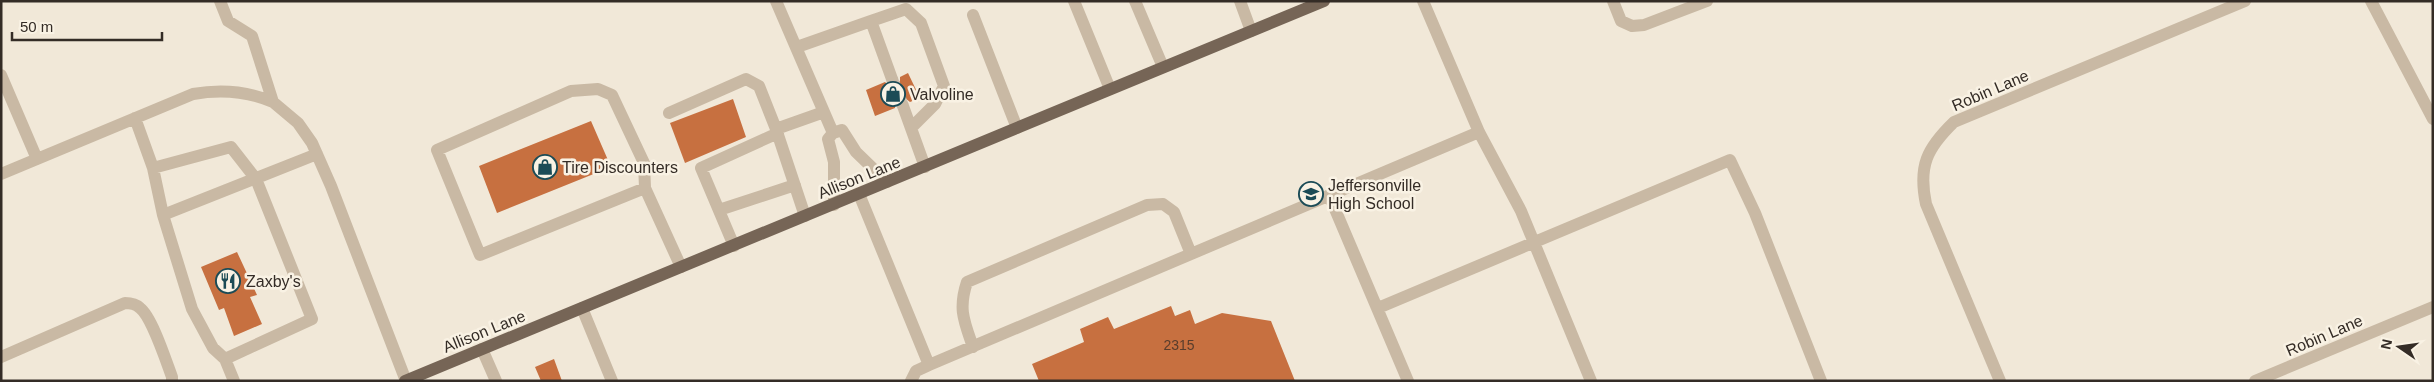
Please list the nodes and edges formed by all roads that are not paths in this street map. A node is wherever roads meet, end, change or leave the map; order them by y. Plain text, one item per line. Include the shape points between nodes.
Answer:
1 (220, 1) edge
2 (776, 1) edge
3 (1074, 1) edge
4 (1135, 1) edge
5 (1240, 1) edge
6 (1324, 1) edge
7 (1423, 1) edge
8 (1613, 1) edge
9 (1707, 1) edge
10 (2245, 1) edge
11 (2371, 1) edge
12 (973, 16) dead end
13 (871, 20) junction
14 (1251, 31) junction
15 (797, 48) junction
16 (1163, 67) junction
17 (1, 75) edge
18 (892, 80) tunnel mouth
19 (1110, 89) junction
20 (273, 102) junction
21 (903, 106) tunnel mouth
22 (824, 112) junction
23 (669, 113) dead end
24 (135, 118) junction
25 (2433, 119) edge
26 (911, 128) junction
27 (1017, 128) junction
28 (777, 131) junction
29 (1479, 132) junction
30 (833, 133) junction
31 (317, 154) junction
32 (37, 159) junction
33 (926, 167) junction
34 (153, 168) junction
35 (1, 174) edge
36 (256, 179) junction
37 (887, 182) junction
38 (795, 185) junction
39 (645, 188) junction
40 (859, 194) junction
41 (1329, 194) junction
42 (834, 205) junction
43 (719, 210) junction
44 (163, 216) junction
45 (805, 216) junction
46 (1534, 242) junction
47 (734, 246) junction
48 (1191, 254) junction
49 (680, 268) junction
50 (2433, 307) edge
51 (582, 308) junction
52 (1378, 308) junction
53 (973, 346) junction
54 (482, 349) junction
55 (1, 357) edge
56 (225, 359) junction
57 (929, 365) junction
58 (172, 381) edge
59 (234, 381) edge
60 (406, 381) edge
61 (496, 381) edge
62 (612, 381) edge
63 (911, 381) edge
64 (1408, 381) edge
65 (1591, 381) edge
66 (1821, 381) edge
67 (2000, 381) edge
68 (2256, 381) edge

1 - 20 street via 228,21 252,36
2 - 15 street
3 - 19 street
4 - 16 street
5 - 14 street
6 - 14 main road, Allison Lane
7 - 29 street
8 - 9 street via 1621,20 1632,26 1644,25
10 - 67 street, Robin Lane via 1954,122 1937,139 1923,170 1926,204
11 - 25 street
12 - 27 street
13 - 15 street
13 - 18 street
13 - 26 street via 906,9 921,23 944,86 935,104
14 - 16 main road, Allison Lane
15 - 22 street
16 - 19 main road, Allison Lane
17 - 32 street
19 - 27 main road, Allison Lane
20 - 24 street via 255,95 213,91 193,94
20 - 31 street via 298,123
21 - 26 street
22 - 28 street
22 - 30 street
23 - 28 street via 746,79 759,86
24 - 32 street
24 - 34 street
26 - 33 street
27 - 33 main road, Allison Lane
28 - 38 street
28 - 43 street via 701,168
29 - 41 street
29 - 46 street
30 - 37 street via 842,130 856,152
30 - 42 street via 828,139 834,162
31 - 36 street
31 - 60 street
32 - 35 street
33 - 37 main road, Allison Lane
34 - 36 street via 231,146
34 - 44 street
36 - 44 street
36 - 56 street via 312,319
37 - 40 main road, Allison Lane
38 - 43 street
38 - 45 street
39 - 39 street via 644,163 612,95 598,89 571,91 437,150 480,255
39 - 49 street
40 - 42 main road, Allison Lane
40 - 57 street
41 - 48 street
41 - 52 street
42 - 45 main road, Allison Lane
43 - 47 street
44 - 56 street via 192,309 209,342
45 - 47 main road, Allison Lane
46 - 52 street
46 - 65 street
46 - 66 street via 1730,160 1755,213
47 - 49 main road, Allison Lane
48 - 53 street
48 - 53 street via 1174,212 1163,204 1129,213 966,282 961,298 963,318
49 - 51 main road, Allison Lane
50 - 68 street, Robin Lane
51 - 54 main road, Allison Lane
51 - 62 street
52 - 64 street
53 - 57 street
54 - 60 main road, Allison Lane
54 - 61 street
55 - 58 street via 125,303 132,303 148,318
56 - 59 street
57 - 63 street via 916,371

